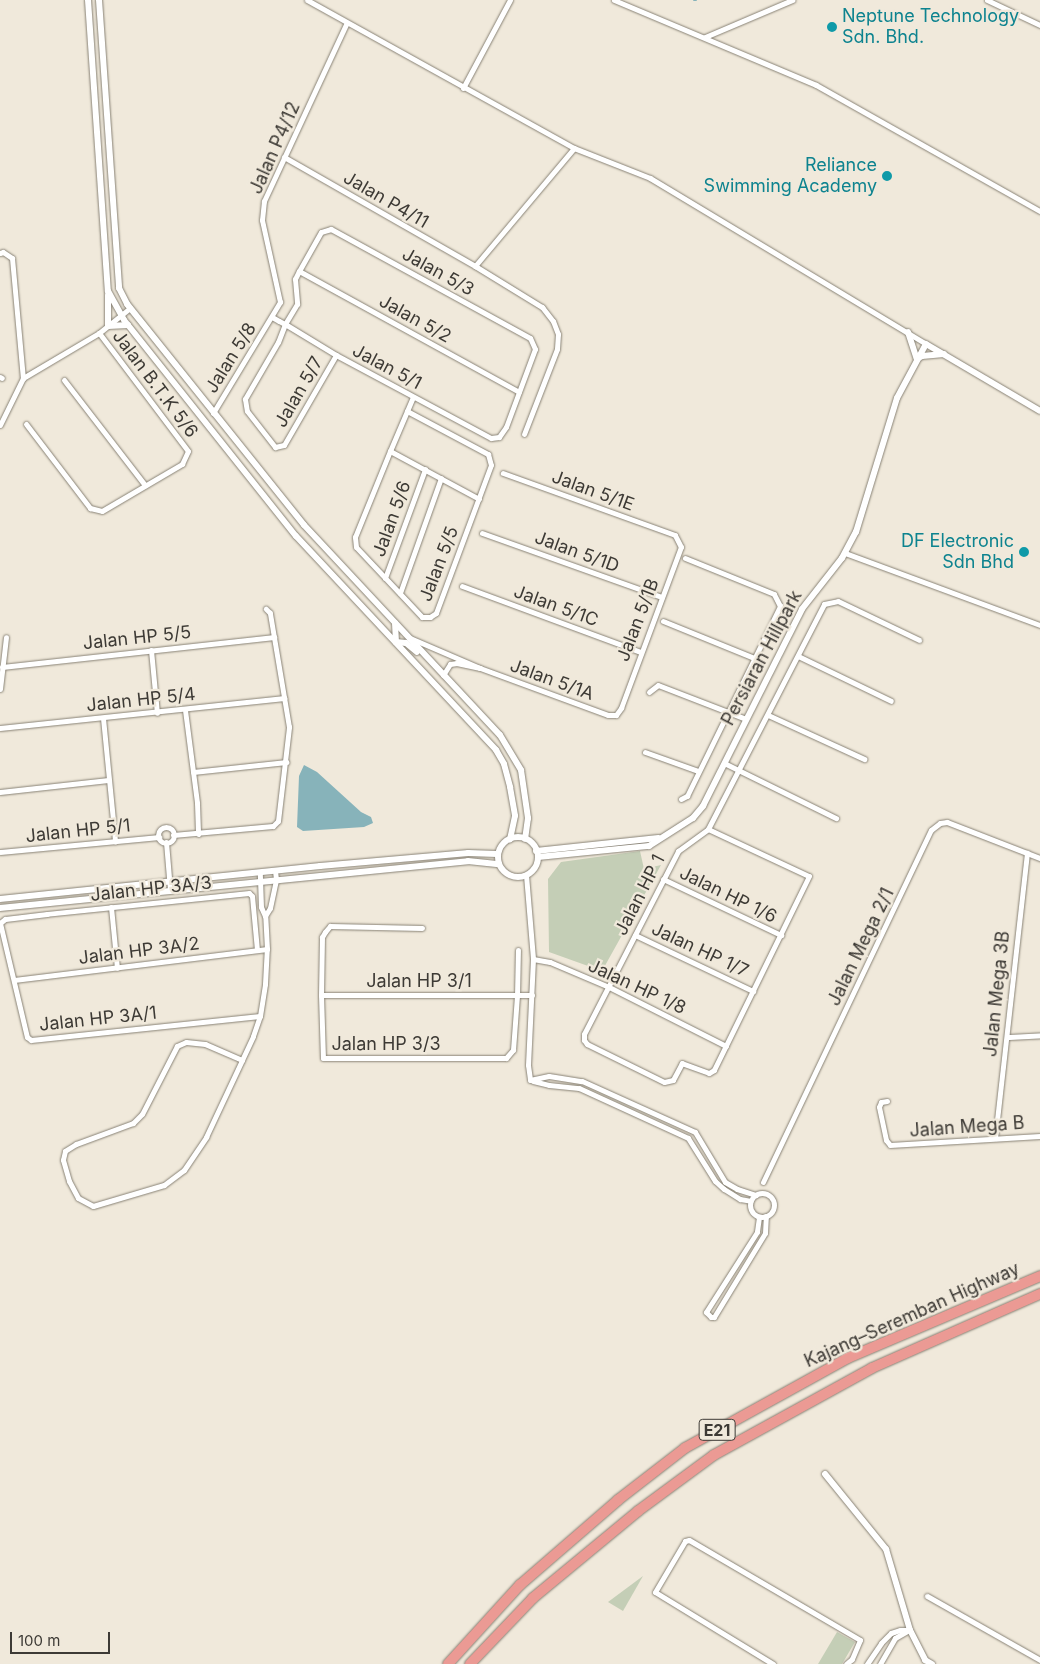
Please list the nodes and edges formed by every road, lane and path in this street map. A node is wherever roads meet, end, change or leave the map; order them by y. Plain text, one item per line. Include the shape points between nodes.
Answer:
1 (88, 0) edge
2 (99, 0) edge
3 (307, 0) edge
4 (510, 0) edge
5 (614, 0) edge
6 (792, 0) edge
7 (987, 0) edge
8 (346, 24) junction
9 (1040, 25) edge
10 (705, 37) junction
11 (463, 88) junction
12 (574, 148) junction
13 (284, 157) junction
14 (1040, 211) edge
15 (0, 253) edge
16 (475, 266) junction
17 (299, 271) junction
18 (108, 291) junction
19 (130, 308) junction
20 (120, 314) junction
21 (272, 317) junction
22 (285, 324) junction
23 (128, 325) junction
24 (108, 326) junction
25 (908, 332) junction
26 (99, 334) junction
27 (926, 344) junction
28 (944, 354) junction
29 (336, 355) junction
30 (917, 359) junction
31 (23, 378) junction
32 (64, 380) dead end
33 (519, 392) junction
34 (413, 397) junction
35 (247, 411) joint
36 (407, 411) junction
37 (1040, 411) edge
38 (213, 413) junction
39 (26, 424) dead end
40 (0, 425) edge
41 (524, 434) dead end
42 (490, 438) joint
43 (390, 450) junction
44 (425, 470) junction
45 (502, 473) dead end
46 (441, 478) junction
47 (145, 485) junction
48 (479, 499) junction
49 (304, 525) junction
50 (482, 533) dead end
51 (675, 535) joint
52 (296, 536) junction
53 (845, 553) junction
54 (685, 558) dead end
55 (385, 578) junction
56 (462, 586) dead end
57 (400, 593) junction
58 (662, 597) junction
59 (266, 609) dead end
60 (663, 621) dead end
61 (394, 623) junction
62 (1040, 625) edge
63 (406, 635) junction
64 (6, 637) dead end
65 (274, 637) junction
66 (919, 640) dead end
67 (396, 642) junction
68 (151, 650) junction
69 (640, 652) junction
70 (798, 656) junction
71 (754, 658) junction
72 (433, 665) junction
73 (2, 667) junction
74 (480, 668) junction
75 (443, 675) junction
76 (0, 689) edge
77 (649, 692) dead end
78 (284, 698) junction
79 (891, 701) dead end
80 (185, 710) junction
81 (727, 712) junction
82 (157, 713) junction
83 (616, 715) joint
84 (768, 715) junction
85 (103, 718) junction
86 (746, 718) junction
87 (0, 728) edge
88 (645, 752) dead end
89 (864, 759) dead end
90 (286, 762) junction
91 (724, 763) junction
92 (698, 771) junction
93 (740, 771) junction
94 (193, 772) junction
95 (108, 780) junction
96 (0, 792) edge
97 (682, 799) dead end
98 (836, 818) dead end
99 (708, 829) junction
100 (198, 834) junction
101 (173, 835) junction
102 (159, 837) junction
103 (510, 839) junction
104 (525, 839) junction
105 (115, 841) junction
106 (166, 842) junction
107 (0, 852) edge
108 (1026, 853) junction
109 (497, 854) junction
110 (537, 854) junction
111 (1040, 858) edge
112 (499, 864) junction
113 (275, 871) junction
114 (260, 872) junction
115 (526, 876) junction
116 (276, 879) junction
117 (663, 879) junction
118 (170, 881) junction
119 (260, 881) junction
120 (170, 890) junction
121 (0, 899) edge
122 (111, 907) junction
123 (0, 908) edge
124 (265, 916) junction
125 (0, 923) edge
126 (422, 928) dead end
127 (635, 935) junction
128 (780, 935) junction
129 (267, 949) junction
130 (257, 950) junction
131 (518, 950) dead end
132 (533, 959) junction
133 (117, 968) junction
134 (14, 980) junction
135 (609, 987) junction
136 (753, 991) junction
137 (320, 995) junction
138 (532, 995) junction
139 (517, 996) junction
140 (260, 1016) junction
141 (1040, 1035) edge
142 (1007, 1036) junction
143 (726, 1046) junction
144 (242, 1060) junction
145 (530, 1080) junction
146 (887, 1101) dead end
147 (636, 1105) junction
148 (639, 1115) junction
149 (1040, 1136) edge
150 (995, 1138) junction
151 (763, 1182) dead end
152 (756, 1195) junction
153 (751, 1201) junction
154 (766, 1216) junction
155 (759, 1217) junction
156 (1040, 1276) edge
157 (1040, 1294) edge
158 (826, 1474) dead end
159 (929, 1597) dead end
160 (910, 1630) junction
161 (1040, 1660) edge
162 (853, 1661) edge
163 (448, 1664) edge
164 (470, 1664) edge
165 (773, 1664) edge
166 (846, 1664) edge
167 (867, 1664) edge
168 (880, 1664) edge
169 (932, 1664) edge

1 - 18 street
2 - 19 street via 119,288
3 - 8 street
4 - 11 street
5 - 10 street
6 - 10 street
7 - 9 street
8 - 11 street
8 - 13 street, Jalan P4/12
10 - 14 street via 816,85
11 - 12 street
12 - 16 street
12 - 25 street via 650,178
13 - 16 street, Jalan P4/11
13 - 21 street, Jalan P4/12 via 264,200 262,220 280,294 280,302
15 - 31 street via 12,258
16 - 41 street, Jalan P4/11 via 542,308 553,321 558,334 557,349
17 - 22 street, Jalan 5/3 via 295,279 297,304
17 - 33 street, Jalan 5/2
17 - 33 street, Jalan 5/3 via 321,232 331,229 530,338 535,348
18 - 20 street
18 - 24 street
19 - 20 street
19 - 38 street
20 - 23 street
20 - 24 street
21 - 22 street, Jalan 5/1
21 - 38 street, Jalan 5/8
22 - 29 street, Jalan 5/1
22 - 35 street, Jalan 5/3 via 245,399
23 - 24 street
23 - 52 street
24 - 26 street
25 - 27 street
25 - 30 street
26 - 31 street
26 - 47 street, Jalan B.T.K 5/6 via 188,451 182,464
27 - 28 street
27 - 30 street, Persiaran Hillpark
28 - 30 street
28 - 37 street
29 - 34 street, Jalan 5/1
29 - 35 street, Jalan 5/7 via 284,446 275,447
30 - 53 street, Persiaran Hillpark via 897,398 856,532
31 - 40 street
32 - 47 street
33 - 42 street, Jalan 5/3 via 506,427 499,437
34 - 36 street, Jalan 5/5
34 - 42 street, Jalan 5/1
36 - 43 street, Jalan 5/5
36 - 48 street, Jalan 5/5 via 488,454 491,465
38 - 49 street
39 - 47 street via 90,508 102,511
43 - 44 street
43 - 55 street, Jalan 5/5 via 355,537 356,547
44 - 46 street
44 - 55 street, Jalan 5/6
45 - 51 street, Jalan 5/1E
46 - 48 street
46 - 57 street
48 - 57 street, Jalan 5/5 via 436,613 422,617
49 - 52 street
49 - 61 street
50 - 58 street, Jalan 5/1D
51 - 58 street, Jalan 5/1B via 680,547
52 - 67 street
53 - 62 street
53 - 86 street, Persiaran Hillpark via 802,609
54 - 71 street via 774,594 780,606
55 - 57 street, Jalan 5/5
56 - 69 street, Jalan 5/1C
58 - 69 street, Jalan 5/1B
59 - 65 street via 270,612
60 - 71 street
61 - 63 street
61 - 67 street
63 - 72 street
63 - 74 street
64 - 73 street
65 - 68 street, Jalan HP 5/5
65 - 78 street
66 - 70 street, Jalan HP 1 via 838,601 824,604
67 - 72 street via 406,643
67 - 103 street via 484,736 504,764 515,816
68 - 73 street, Jalan HP 5/5
68 - 82 street
69 - 83 street, Jalan 5/1B
70 - 79 street
70 - 84 street, Jalan HP 1
71 - 81 street
72 - 75 street
73 - 76 street
74 - 75 street via 450,664
74 - 83 street, Jalan 5/1A via 608,715
75 - 104 street via 500,735 521,770 528,818
77 - 81 street via 658,685
78 - 80 street, Jalan HP 5/4
78 - 90 street via 289,727
80 - 82 street, Jalan HP 5/4
80 - 94 street
81 - 86 street
81 - 92 street
82 - 85 street, Jalan HP 5/4
84 - 89 street
84 - 93 street, Jalan HP 1
85 - 87 street, Jalan HP 5/4
85 - 95 street
86 - 91 street, Persiaran Hillpark
88 - 92 street
90 - 94 street
90 - 100 street via 278,821 273,826
91 - 93 street
91 - 110 street, Persiaran Hillpark via 698,812 664,837
92 - 97 street via 687,796
93 - 98 street
93 - 99 street, Jalan HP 1
94 - 100 street
95 - 96 street
95 - 105 street
99 - 117 street, Jalan HP 1 via 678,851
99 - 128 street via 809,876
100 - 101 street
101 - 102 street via 171,829 164,827 159,831
101 - 106 street
102 - 105 street, Jalan HP 5/1
102 - 106 street
103 - 104 street
103 - 109 street
104 - 110 street
105 - 107 street, Jalan HP 5/1
106 - 118 street
108 - 111 street, Jalan Mega 2/1
108 - 142 street, Jalan Mega 3B
108 - 151 street, Jalan Mega 2/1 via 947,822 931,830
109 - 112 street
109 - 113 street via 468,853
110 - 115 street via 535,868
112 - 115 street via 507,874
112 - 116 street via 468,861
113 - 114 street
113 - 116 street
114 - 118 street
114 - 119 street
115 - 132 street
116 - 119 street
116 - 124 street via 270,908
117 - 127 street, Jalan HP 1
117 - 128 street, Jalan HP 1/6
118 - 120 street
118 - 121 street
119 - 120 street
119 - 124 street via 261,906
120 - 123 street
122 - 125 street, Jalan HP 3A/3 via 5,919
122 - 130 street, Jalan HP 3A/3 via 249,893 252,896
122 - 133 street
124 - 129 street
125 - 134 street, Jalan HP 3A/1
126 - 137 street via 330,926 322,937
127 - 135 street, Jalan HP 1
127 - 136 street, Jalan HP 1/7
128 - 136 street
129 - 130 street, Jalan HP 3A/2
129 - 140 street
130 - 133 street, Jalan HP 3A/2
131 - 139 street
132 - 135 street, Jalan HP 1/8 via 550,962
132 - 138 street
133 - 134 street, Jalan HP 3A/2
134 - 140 street, Jalan HP 3A/1 via 27,1036 31,1040
135 - 143 street, Jalan HP 1/8
135 - 143 street, Jalan HP 1 via 584,1034 587,1044 664,1082 673,1080 682,1063 709,1073 714,1070
136 - 143 street
137 - 139 street, Jalan HP 3/1
137 - 139 street, Jalan HP 3/3 via 322,1053 328,1060 506,1058 513,1050
138 - 139 street, Jalan HP 3/1
138 - 145 street
140 - 144 street
141 - 142 street
142 - 150 street, Jalan Mega 3B
144 - 144 street via 206,1137 184,1170 164,1185 93,1206 78,1198 63,1160 65,1151 138,1119 177,1046 186,1042 205,1044
145 - 147 street via 549,1076 582,1081
145 - 148 street via 578,1088
146 - 150 street, Jalan Mega B via 881,1102 879,1107 886,1140 890,1144
147 - 148 street via 641,1110
147 - 152 street via 695,1132 725,1182
148 - 153 street via 688,1138 715,1181 740,1199
149 - 150 street, Jalan Mega B
152 - 153 street
152 - 154 street via 764,1194 772,1200 773,1208
153 - 155 street via 752,1213
154 - 155 street
154 - 155 street via 765,1233 714,1317 711,1317 706,1312 757,1232
156 - 163 highway, Kajang–Seremban Highway / E21 via 848,1358 685,1448 618,1500 520,1586
157 - 164 highway, Kajang–Seremban Highway / E21 via 872,1368 714,1454 638,1510 533,1598
158 - 160 street via 886,1549
159 - 161 street
160 - 167 street via 891,1634
160 - 168 street via 895,1638
160 - 169 street via 925,1660
162 - 165 street via 860,1640 689,1540 684,1541 655,1592
162 - 166 street

